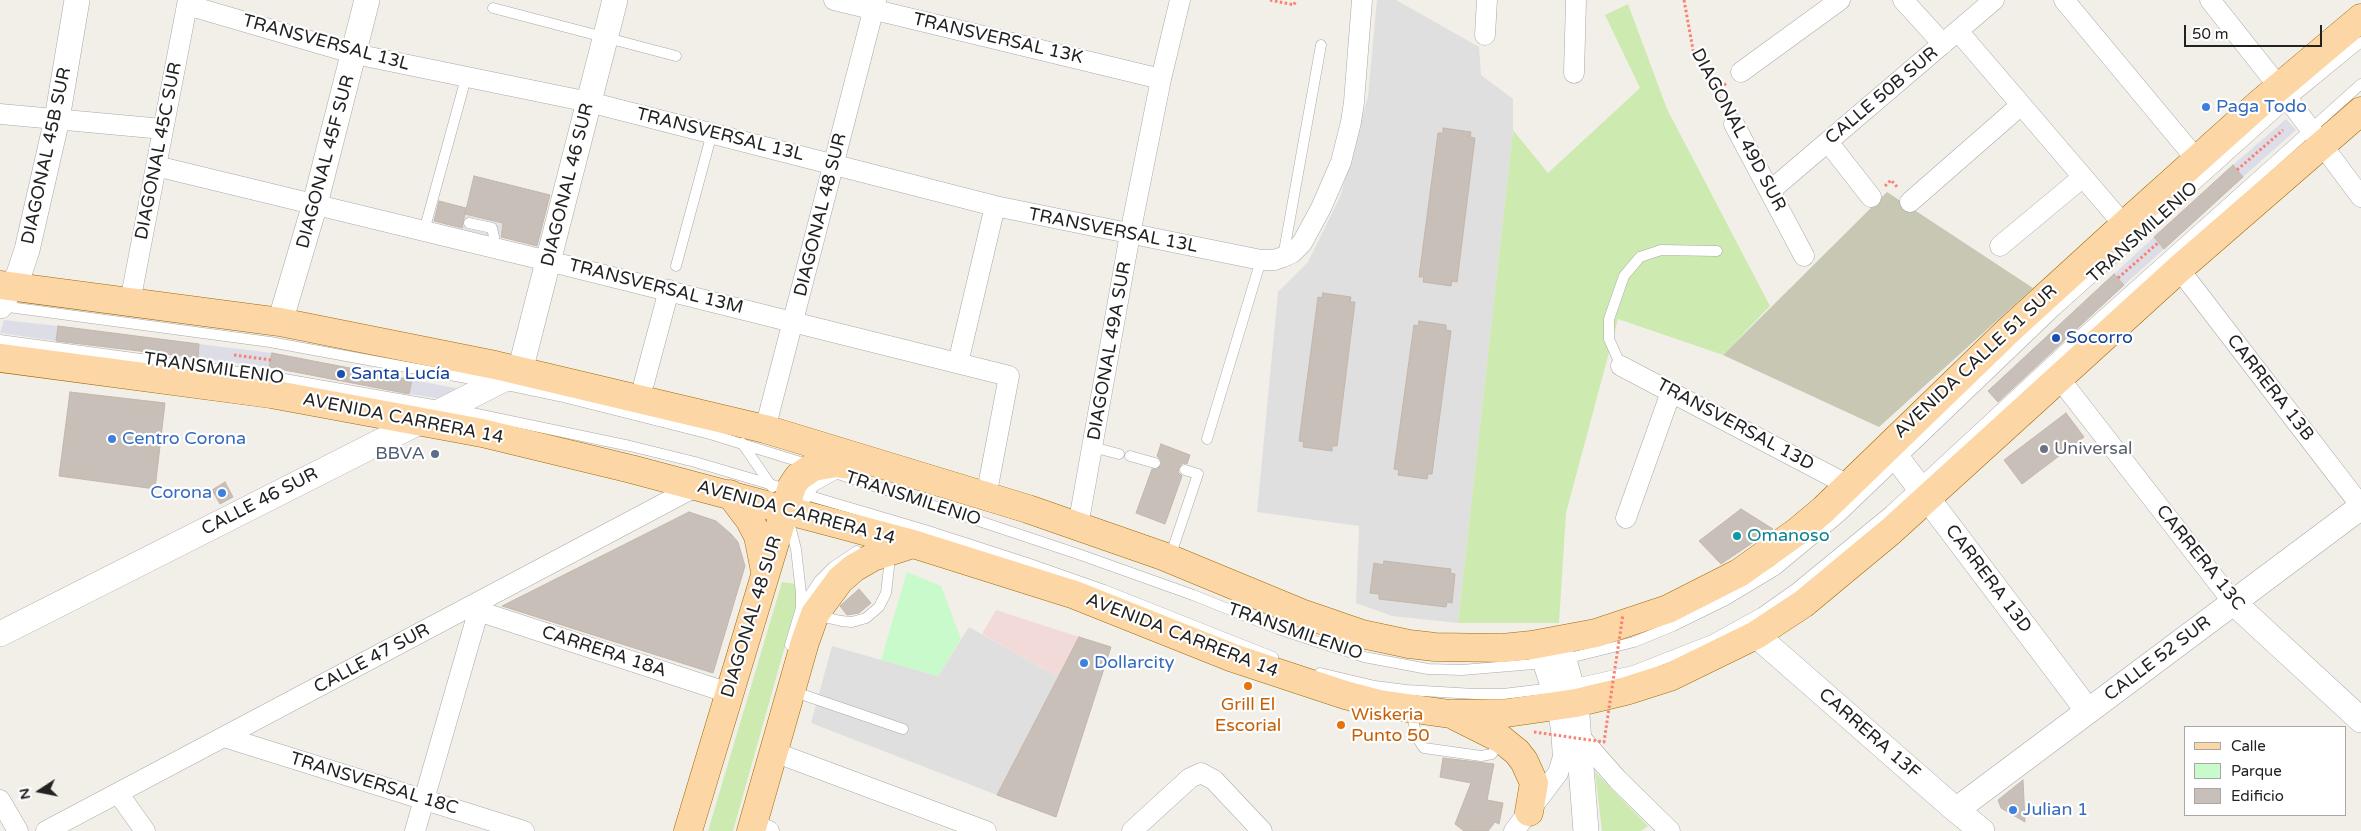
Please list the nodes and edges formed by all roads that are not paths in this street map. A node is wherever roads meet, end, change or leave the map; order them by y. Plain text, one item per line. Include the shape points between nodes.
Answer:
1 (77, 0) edge
2 (368, 0) edge
3 (615, 0) edge
4 (834, 0) edge
5 (1180, 0) edge
6 (1362, 0) edge
7 (1488, 0) edge
8 (1576, 0) edge
9 (1840, 0) edge
10 (1903, 0) edge
11 (1994, 0) edge
12 (2064, 0) edge
13 (2210, 0) edge
14 (188, 2) edge
15 (875, 5) edge
16 (493, 8) dead end
17 (2361, 18) edge
18 (1958, 31) junction
19 (1484, 35) dead end
20 (605, 38) junction
21 (2361, 42) edge
22 (1943, 44) junction
23 (1322, 45) dead end
24 (355, 54) junction
25 (676, 56) dead end
26 (1742, 72) dead end
27 (1574, 73) dead end
28 (466, 78) junction
29 (1162, 79) junction
30 (2361, 84) edge
31 (2284, 94) junction
32 (589, 102) junction
33 (2022, 104) junction
34 (2361, 111) edge
35 (0, 114) edge
36 (57, 120) junction
37 (1734, 124) road end
38 (163, 129) junction
39 (712, 133) junction
40 (2316, 136) junction
41 (1828, 142) junction
42 (2197, 160) junction
43 (834, 165) junction
44 (156, 166) junction
45 (2083, 177) junction
46 (1770, 191) junction
47 (1871, 197) road end
48 (2361, 197) edge
49 (1910, 202) road end
50 (315, 204) junction
51 (995, 206) junction
52 (469, 223) dead end
53 (2124, 224) junction
54 (424, 231) junction
55 (1130, 234) junction
56 (2000, 246) dead end
57 (492, 247) junction
58 (1717, 251) dead end
59 (1804, 256) dead end
60 (1283, 257) junction
61 (548, 260) junction
62 (1261, 260) junction
63 (676, 266) dead end
64 (2179, 269) junction
65 (670, 290) junction
66 (3, 296) edge
67 (130, 302) junction
68 (280, 322) junction
69 (794, 322) junction
70 (0, 340) edge
71 (0, 358) edge
72 (958, 363) junction
73 (1621, 366) joint
74 (520, 371) junction
75 (2059, 378) junction
76 (493, 383) junction
77 (644, 383) dead end
78 (1671, 392) junction
79 (446, 408) junction
80 (421, 421) junction
81 (753, 436) junction
82 (1208, 439) dead end
83 (1092, 447) junction
84 (1893, 453) junction
85 (1155, 462) dead end
86 (825, 470) junction
87 (1185, 470) dead end
88 (1848, 485) junction
89 (697, 486) junction
90 (739, 486) junction
91 (1922, 492) junction
92 (986, 497) junction
93 (785, 507) junction
94 (2361, 507) edge
95 (1626, 518) dead end
96 (1078, 526) junction
97 (893, 542) junction
98 (1169, 558) junction
99 (771, 579) junction
100 (2233, 602) junction
101 (479, 606) junction
102 (808, 611) junction
103 (0, 634) edge
104 (1756, 635) junction
105 (1548, 653) junction
106 (787, 655) dead end
107 (1283, 661) dead end
108 (1308, 669) dead end
109 (792, 691) junction
110 (729, 693) junction
111 (1564, 696) junction
112 (1411, 709) junction
113 (2088, 711) junction
114 (1450, 714) junction
115 (2361, 720) edge
116 (903, 729) dead end
117 (224, 737) junction
118 (1580, 737) junction
119 (1501, 739) junction
120 (774, 752) junction
121 (118, 793) junction
122 (0, 800) edge
123 (424, 800) junction
124 (1956, 810) junction
125 (1521, 821) edge
126 (757, 829) edge
127 (18, 831) edge
128 (46, 831) edge
129 (145, 831) edge
130 (415, 831) edge
131 (524, 831) edge
132 (688, 831) edge
133 (986, 831) edge
134 (1132, 831) edge
135 (1262, 831) edge
136 (1586, 831) edge
137 (1670, 831) edge
138 (1982, 831) edge

1 - 36 street, DIAGONAL 45B SUR
2 - 24 street, DIAGONAL 45F SUR
3 - 20 street, DIAGONAL 46 SUR
4 - 15 street, TRANSVERSAL 13K
5 - 29 street, DIAGONAL 49A SUR
6 - 60 street via 1354,102 1340,162 1302,243
7 - 19 street
8 - 27 street
9 - 26 street
10 - 22 street
11 - 18 street, CALLE 50B SUR
12 - 42 street
13 - 31 street
14 - 24 street, TRANSVERSAL 13L
14 - 38 street, DIAGONAL 45C SUR
15 - 29 street, TRANSVERSAL 13K
15 - 43 street, DIAGONAL 48 SUR
16 - 20 lane
17 - 31 main road, AVENIDA CALLE 51 SUR
18 - 22 street, CALLE 50B SUR
18 - 33 street
20 - 25 lane
20 - 32 street, DIAGONAL 46 SUR
21 - 31 lane, TRANSMILENIO
22 - 41 street, CALLE 50B SUR
23 - 60 lane
24 - 28 street, TRANSVERSAL 13L
24 - 50 street, DIAGONAL 45F SUR
28 - 32 street, TRANSVERSAL 13L
28 - 54 lane
29 - 55 street, DIAGONAL 49A SUR
30 - 40 lane, TRANSMILENIO
31 - 40 street
31 - 42 main road, AVENIDA CALLE 51 SUR
31 - 84 lane, TRANSMILENIO via 2056,310
32 - 39 street, TRANSVERSAL 13L
32 - 61 street, DIAGONAL 46 SUR
33 - 45 street
33 - 49 street
34 - 40 main road
35 - 36 street
36 - 38 street
36 - 66 street, DIAGONAL 45B SUR via 27,250 19,274
37 - 46 street, DIAGONAL 49D SUR
38 - 44 street, DIAGONAL 45C SUR
39 - 43 street, TRANSVERSAL 13L
39 - 63 lane
40 - 48 street
40 - 64 main road
40 - 91 lane, TRANSMILENIO via 2078,337
41 - 46 street, CALLE 50B SUR
41 - 47 street
42 - 53 main road, AVENIDA CALLE 51 SUR
43 - 51 street, TRANSVERSAL 13L
43 - 69 street, DIAGONAL 48 SUR
44 - 50 street, TRANSVERSAL 13M
44 - 67 street, DIAGONAL 45C SUR
45 - 53 street
45 - 56 street
46 - 59 street, DIAGONAL 49D SUR
50 - 54 street, TRANSVERSAL 13M
50 - 68 street, DIAGONAL 45F SUR
51 - 55 street, TRANSVERSAL 13L
51 - 72 street
52 - 57 lane via 492,228
53 - 84 main road, AVENIDA CALLE 51 SUR via 2009,330
54 - 57 street, TRANSVERSAL 13M
55 - 62 street, TRANSVERSAL 13L
55 - 83 street, DIAGONAL 49A SUR
57 - 61 street, TRANSVERSAL 13M
58 - 73 lane via 1660,250 1640,257 1624,276 1609,319 1609,339
60 - 62 street, TRANSVERSAL 13L
61 - 65 street, TRANSVERSAL 13M
61 - 74 street, DIAGONAL 46 SUR
62 - 82 lane
64 - 75 main road
64 - 94 street, CARRERA 13B
65 - 69 street, TRANSVERSAL 13M
65 - 77 street
66 - 67 main road
66 - 76 lane, TRANSMILENIO
67 - 68 main road
68 - 74 main road
69 - 72 street, TRANSVERSAL 13M
69 - 81 street, DIAGONAL 48 SUR
70 - 79 lane, TRANSMILENIO via 267,376
71 - 80 main road, AVENIDA CARRERA 14 via 271,394
72 - 92 street, TRANSVERSAL 13M via 1010,376
73 - 78 street, TRANSVERSAL 13D
74 - 76 street, CALLE 46 SUR
74 - 81 main road
75 - 91 main road
75 - 100 street, CARRERA 13C
76 - 79 street, CALLE 46 SUR
76 - 81 lane, TRANSMILENIO
78 - 88 street, TRANSVERSAL 13D
78 - 95 street
79 - 80 street, CALLE 46 SUR
79 - 90 lane, TRANSMILENIO via 630,446
80 - 89 main road, AVENIDA CARRERA 14
80 - 103 street, CALLE 46 SUR
81 - 86 lane, TRANSMILENIO
81 - 92 main road
81 - 93 lane
83 - 85 lane
83 - 96 street, DIAGONAL 49A SUR
84 - 88 main road, AVENIDA CALLE 51 SUR
84 - 91 street, CARRERA 13D
84 - 105 lane, TRANSMILENIO via 1819,535 1753,585 1702,613 1634,642
86 - 92 main road via 836,463 850,465 909,482
86 - 93 main road, DIAGONAL 48 SUR via 798,477
86 - 105 lane, TRANSMILENIO via 1081,555 1278,629 1364,657 1453,670 1490,669
87 - 98 lane via 1198,474
88 - 105 main road, AVENIDA CALLE 51 SUR via 1798,531 1739,573 1668,609
89 - 90 main road, AVENIDA CARRERA 14
89 - 101 street, CALLE 47 SUR
90 - 93 main road, AVENIDA CARRERA 14
90 - 99 main road
91 - 104 main road via 1824,588
91 - 111 lane, TRANSMILENIO via 1795,589 1740,625 1658,662
91 - 113 street, CARRERA 13D
92 - 96 main road
93 - 97 main road, AVENIDA CARRERA 14
93 - 99 main road, DIAGONAL 48 SUR
93 - 102 lane
94 - 100 street, CALLE 52 SUR
96 - 98 main road
97 - 102 main road via 840,580
97 - 102 lane via 886,593 879,607 866,618 841,621
97 - 107 lane, TRANSMILENIO via 1028,563
97 - 112 main road, AVENIDA CARRERA 14 via 1075,595 1293,680 1379,704
98 - 105 main road via 1319,620 1385,640 1435,647
99 - 110 main road, DIAGONAL 48 SUR
100 - 113 street, CALLE 52 SUR
100 - 115 street, CARRERA 13C
101 - 110 street, CARRERA 18A
101 - 117 street, CALLE 47 SUR
101 - 123 street
102 - 106 lane
102 - 109 main road
104 - 111 main road via 1670,677 1626,692
104 - 124 street, CARRERA 13F
105 - 111 street
108 - 111 lane, TRANSMILENIO via 1347,680 1406,690
109 - 116 lane
109 - 120 main road
110 - 132 main road, DIAGONAL 48 SUR
111 - 114 main road, AVENIDA CARRERA 14 via 1508,713
111 - 118 street
111 - 125 street via 1562,763 1558,773
112 - 114 main road, AVENIDA CARRERA 14
112 - 119 lane via 1417,738 1424,748 1480,756 1492,754
113 - 124 street, CALLE 52 SUR
114 - 119 main road
117 - 121 street, CALLE 47 SUR
117 - 123 street, TRANSVERSAL 18C
118 - 136 street
118 - 137 street
119 - 125 main road via 1517,752 1532,776 1534,790
120 - 126 main road
120 - 133 street
121 - 128 street, CALLE 47 SUR
121 - 129 street
122 - 127 street
123 - 130 street
123 - 131 street, TRANSVERSAL 18C
124 - 138 street, CARRERA 13F
134 - 135 street via 1190,778 1201,773 1214,780

